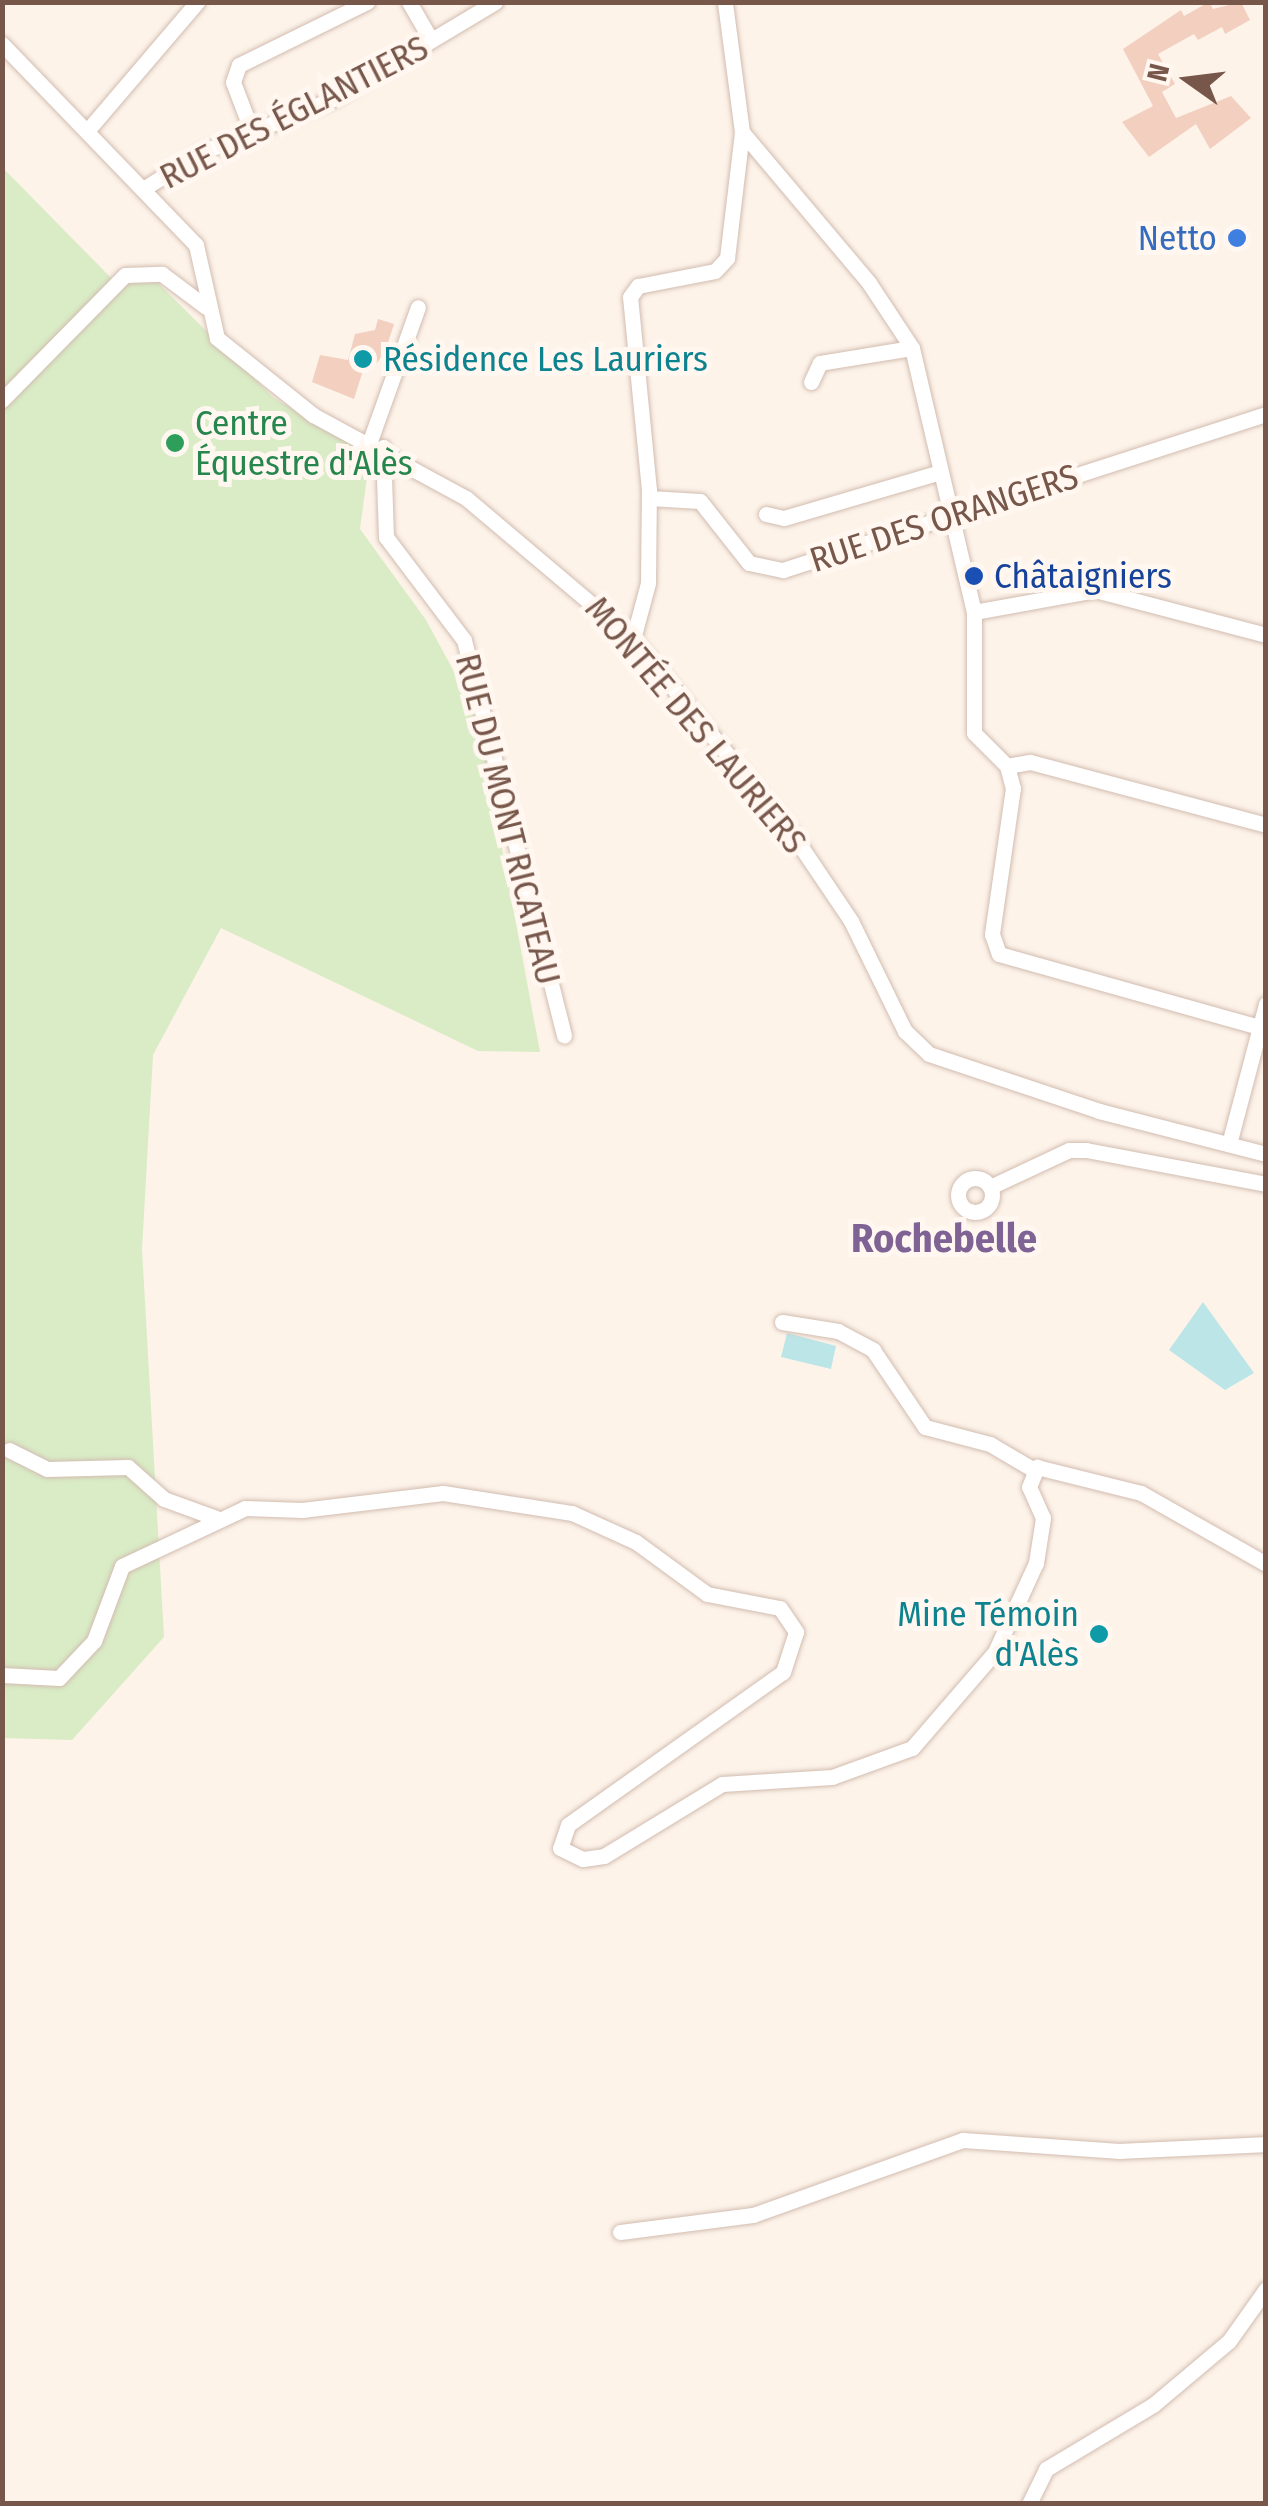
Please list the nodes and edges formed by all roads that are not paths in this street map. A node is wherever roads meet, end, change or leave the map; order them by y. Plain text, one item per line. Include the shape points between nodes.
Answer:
1 (197, 2) edge
2 (368, 2) edge
3 (410, 2) edge
4 (495, 2) edge
5 (725, 2) edge
6 (431, 40) junction
7 (2, 44) edge
8 (251, 129) junction
9 (87, 131) junction
10 (742, 132) junction
11 (144, 189) junction
12 (418, 307) dead end
13 (206, 308) junction
14 (912, 348) junction
15 (811, 382) dead end
16 (2, 400) edge
17 (1266, 414) edge
18 (377, 444) junction
19 (940, 472) junction
20 (648, 498) junction
21 (766, 514) dead end
22 (950, 516) junction
23 (974, 612) junction
24 (1266, 636) edge
25 (634, 639) junction
26 (1006, 766) junction
27 (1266, 825) edge
28 (1266, 1004) edge
29 (1260, 1027) junction
30 (564, 1036) dead end
31 (1230, 1144) junction
32 (1266, 1154) edge
33 (1266, 1184) edge
34 (990, 1187) dead end
35 (782, 1322) dead end
36 (9, 1450) dead end
37 (1034, 1470) junction
38 (216, 1518) junction
39 (1266, 1564) edge
40 (2, 1675) edge
41 (1266, 2144) edge
42 (620, 2232) dead end
43 (1266, 2289) edge
44 (1029, 2504) edge

1 - 9 street
2 - 8 street via 239,66 233,82
3 - 6 street
4 - 6 street, RUE DES ÉGLANTIERS
5 - 10 street
6 - 8 street, RUE DES ÉGLANTIERS via 333,99
7 - 9 street, MONTÉE DES LAURIERS
8 - 11 street, RUE DES ÉGLANTIERS
9 - 11 street, MONTÉE DES LAURIERS
10 - 14 street via 869,283
10 - 20 street via 728,258 715,271 638,286 630,297
11 - 13 street, MONTÉE DES LAURIERS via 196,245
12 - 18 street
13 - 16 street via 162,274 125,275
13 - 18 street, MONTÉE DES LAURIERS via 231,349 313,416
14 - 15 street via 820,363
14 - 19 street
17 - 22 street, RUE DES ORANGERS
18 - 25 street, MONTÉE DES LAURIERS via 466,498
18 - 30 street, RUE DU MONT RICATEAU via 386,538 464,640
19 - 21 street via 784,518
19 - 22 street
20 - 22 street, RUE DES ORANGERS via 700,501 749,562 768,571
20 - 25 street via 648,583
22 - 23 street
23 - 24 street via 1095,590
23 - 26 street via 974,734
25 - 31 street, MONTÉE DES LAURIERS via 791,832 851,921 905,1031 929,1054
26 - 27 street via 1030,762
26 - 29 street via 1013,788 992,934 999,954
28 - 29 street
29 - 31 street
31 - 32 street, MONTÉE DES LAURIERS
33 - 34 street via 1086,1150
35 - 37 street via 838,1331 873,1350 925,1427 990,1444
36 - 38 street via 48,1469 128,1467 164,1500
37 - 38 street via 1029,1486 1043,1518 1036,1563 995,1652 912,1748 832,1777 722,1784 604,1856 583,1860 560,1848 568,1824 783,1672 796,1651 792,1617 707,1594 636,1542 548,1508 409,1493 302,1510 245,1508
37 - 39 street via 1046,1466 1141,1494
38 - 40 street via 122,1566 94,1641 59,1678
41 - 42 street via 1120,2151 963,2140 754,2215
43 - 44 street via 1229,2342 1153,2404 1046,2469

